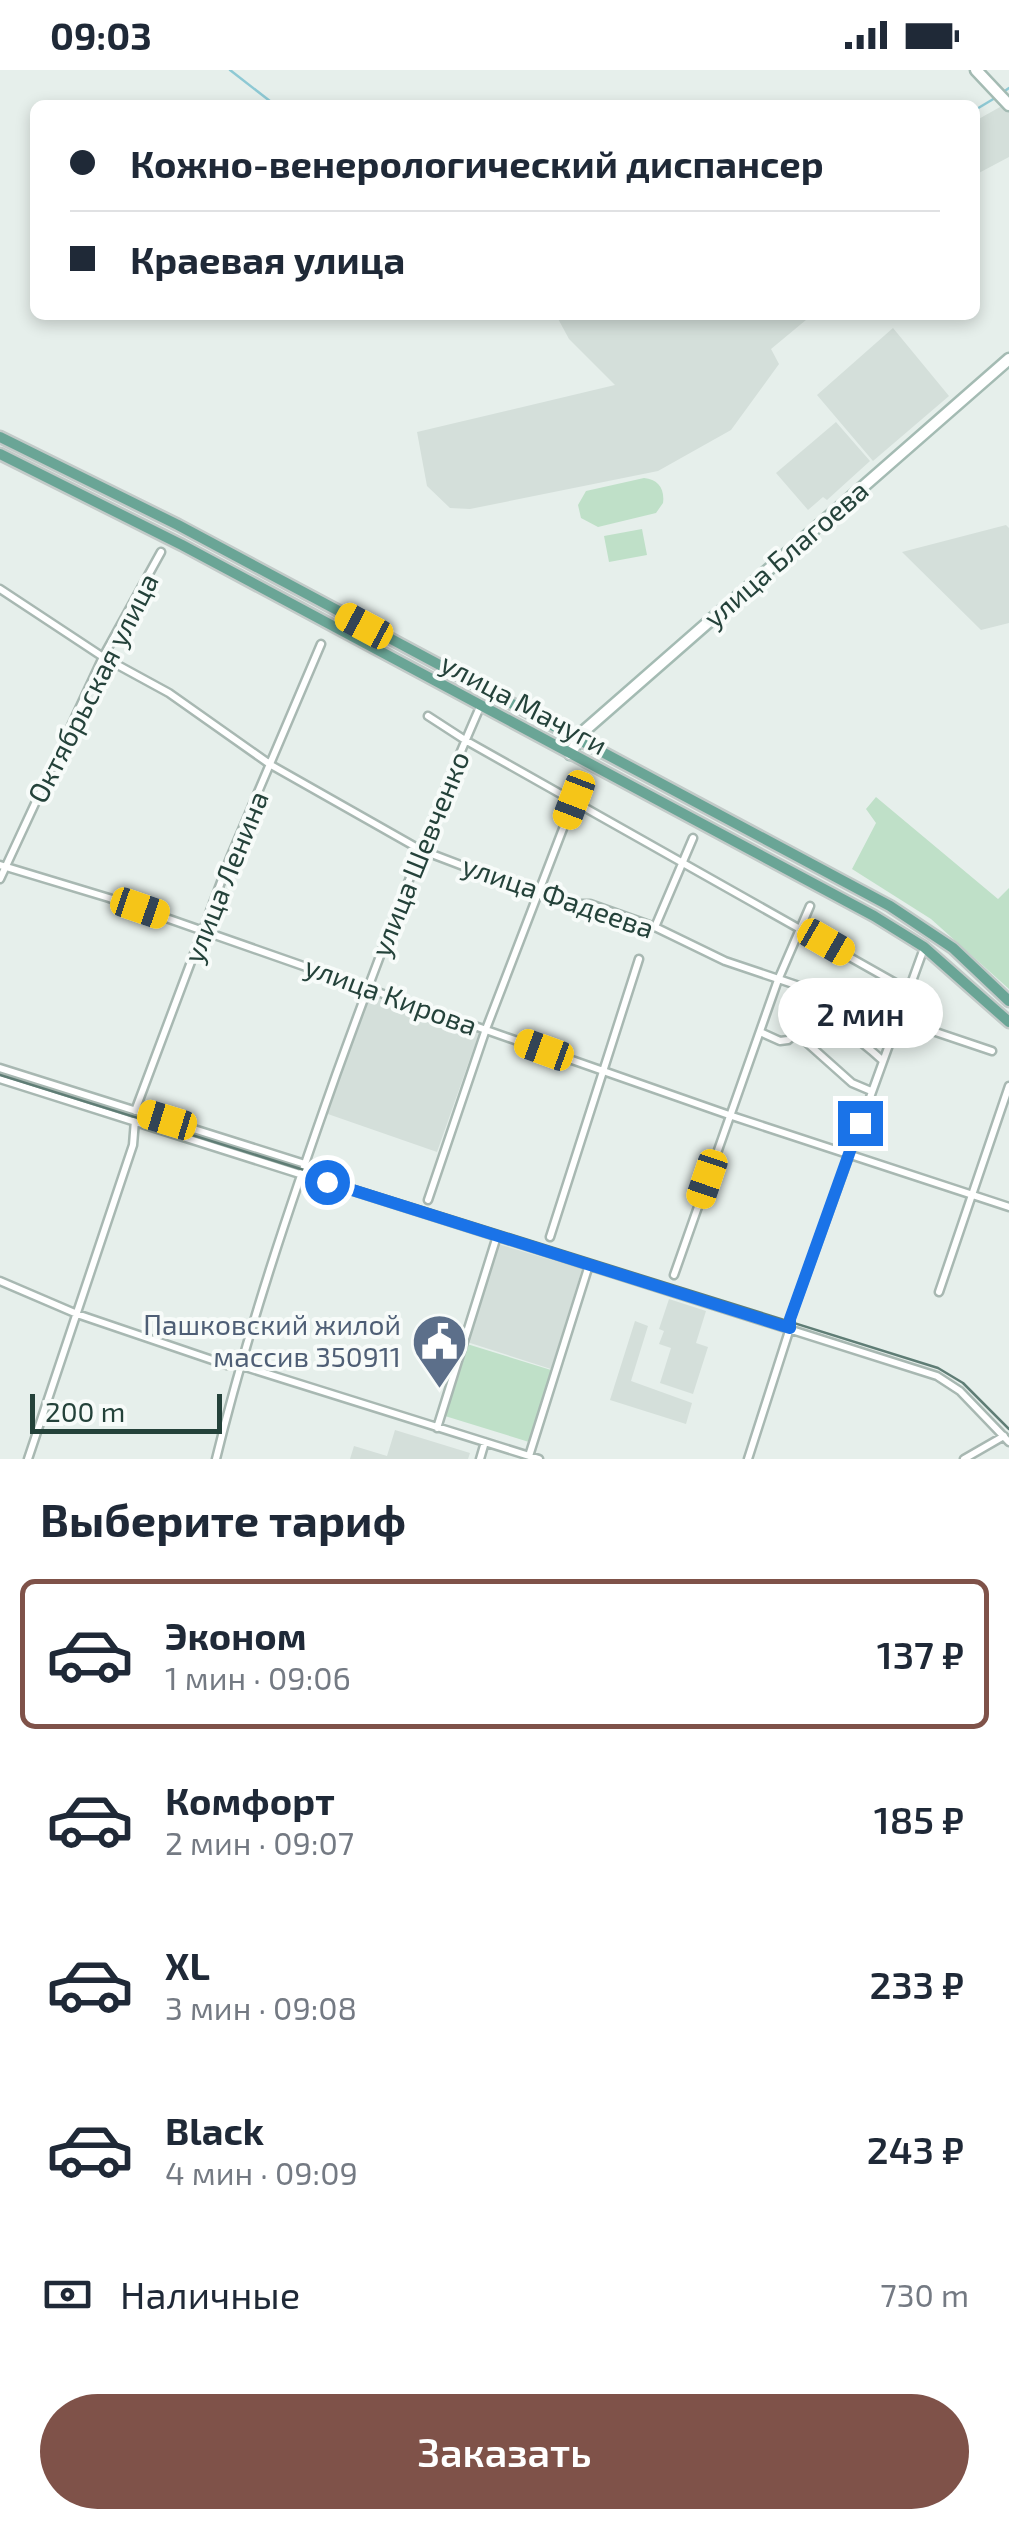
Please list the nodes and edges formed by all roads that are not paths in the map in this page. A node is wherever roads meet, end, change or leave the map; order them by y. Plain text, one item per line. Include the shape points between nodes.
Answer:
1 (976, 70) edge
2 (1009, 105) edge
3 (1009, 359) edge
4 (0, 437) edge
5 (0, 454) edge
6 (161, 552) dead end
7 (0, 589) edge
8 (321, 644) dead end
9 (416, 653) junction
10 (103, 657) junction
11 (410, 668) junction
12 (480, 707) junction
13 (428, 716) dead end
14 (578, 739) junction
15 (466, 740) junction
16 (570, 754) junction
17 (272, 765) junction
18 (584, 780) dead end
19 (574, 800) junction
20 (693, 838) dead end
21 (422, 850) junction
22 (681, 862) junction
23 (3, 866) edge
24 (0, 878) edge
25 (538, 894) junction
26 (810, 906) dead end
27 (799, 926) junction
28 (655, 927) junction
29 (203, 930) junction
30 (924, 946) junction
31 (639, 959) dead end
32 (778, 980) junction
33 (368, 987) junction
34 (809, 989) junction
35 (908, 990) junction
36 (1009, 1001) edge
37 (803, 1011) junction
38 (897, 1019) junction
39 (1009, 1022) edge
40 (486, 1030) junction
41 (760, 1032) junction
42 (796, 1032) junction
43 (992, 1050) dead end
44 (882, 1060) junction
45 (0, 1068) edge
46 (603, 1072) junction
47 (0, 1079) edge
48 (1009, 1086) edge
49 (871, 1091) junction
50 (136, 1111) junction
51 (728, 1115) junction
52 (134, 1120) junction
53 (848, 1156) junction
54 (305, 1164) junction
55 (301, 1174) junction
56 (970, 1194) junction
57 (428, 1200) dead end
58 (1009, 1208) edge
59 (497, 1236) junction
60 (550, 1237) dead end
61 (589, 1265) junction
62 (674, 1275) dead end
63 (0, 1281) edge
64 (940, 1292) dead end
65 (77, 1314) junction
66 (790, 1328) junction
67 (239, 1365) junction
68 (437, 1428) junction
69 (1006, 1439) edge
70 (485, 1442) junction
71 (528, 1456) junction
72 (28, 1459) edge
73 (216, 1459) edge
74 (480, 1459) edge
75 (539, 1459) edge
76 (748, 1459) edge
77 (964, 1459) edge

1 - 2 street
3 - 14 street, улица Благоева
4 - 9 main road, улица Мачуги
5 - 11 main road, улица Мачуги
6 - 10 street, Октябрьская улица
7 - 10 street, улица Фадеева
8 - 17 street, улица Ленина
9 - 11 main road via 420,665
9 - 14 main road, улица Мачуги
10 - 17 street, улица Фадеева
10 - 23 street, Октябрьская улица
11 - 12 main road, улица Мачуги
12 - 15 street, улица Шевченко
12 - 16 main road, улица Мачуги
13 - 15 street
14 - 16 street, улица Благоева
14 - 36 main road, улица Мачуги via 924,926
15 - 19 street
15 - 21 street, улица Шевченко
16 - 30 main road, улица Мачуги
17 - 21 street, улица Фадеева
17 - 29 street, улица Ленина
18 - 19 street
19 - 22 street
19 - 25 street
20 - 22 street
21 - 25 street, улица Фадеева
21 - 33 street, улица Шевченко
22 - 27 street
22 - 28 street
23 - 24 street, Октябрьская улица
23 - 29 street, улица Кирова
25 - 28 street, улица Фадеева
25 - 40 street
26 - 27 street
27 - 32 street
27 - 35 street
28 - 32 street, улица Фадеева
29 - 33 street, улица Кирова
29 - 50 street, улица Ленина
30 - 35 street
30 - 39 main road, улица Мачуги
31 - 46 street
32 - 34 street, улица Фадеева
32 - 41 street
33 - 40 street, улица Кирова
33 - 54 street, улица Шевченко
34 - 37 street
34 - 38 street, улица Фадеева
35 - 38 street
37 - 42 street
37 - 44 street via 820,1015
38 - 43 street, улица Фадеева
38 - 44 street
40 - 46 street, улица Кирова
40 - 57 street
41 - 42 street via 780,1041
41 - 51 street
42 - 49 street via 852,1083
44 - 49 street
45 - 50 street
46 - 51 street, улица Кирова
46 - 60 street
47 - 52 street
48 - 56 street
49 - 53 street
50 - 54 street
51 - 53 street, улица Кирова
51 - 62 street
52 - 55 street
52 - 65 street via 134,1145
53 - 56 street, улица Кирова
53 - 66 street
54 - 55 street, улица Шевченко
55 - 59 street
55 - 67 street, улица Шевченко
56 - 58 street, улица Кирова
56 - 64 street
59 - 61 street
59 - 68 street
61 - 66 street
61 - 71 street
63 - 65 street
65 - 67 street
65 - 72 street
66 - 69 street via 937,1376
66 - 76 street
67 - 68 street
67 - 73 street, улица Шевченко
68 - 70 street
69 - 77 street
70 - 71 street
70 - 74 street
71 - 75 street

